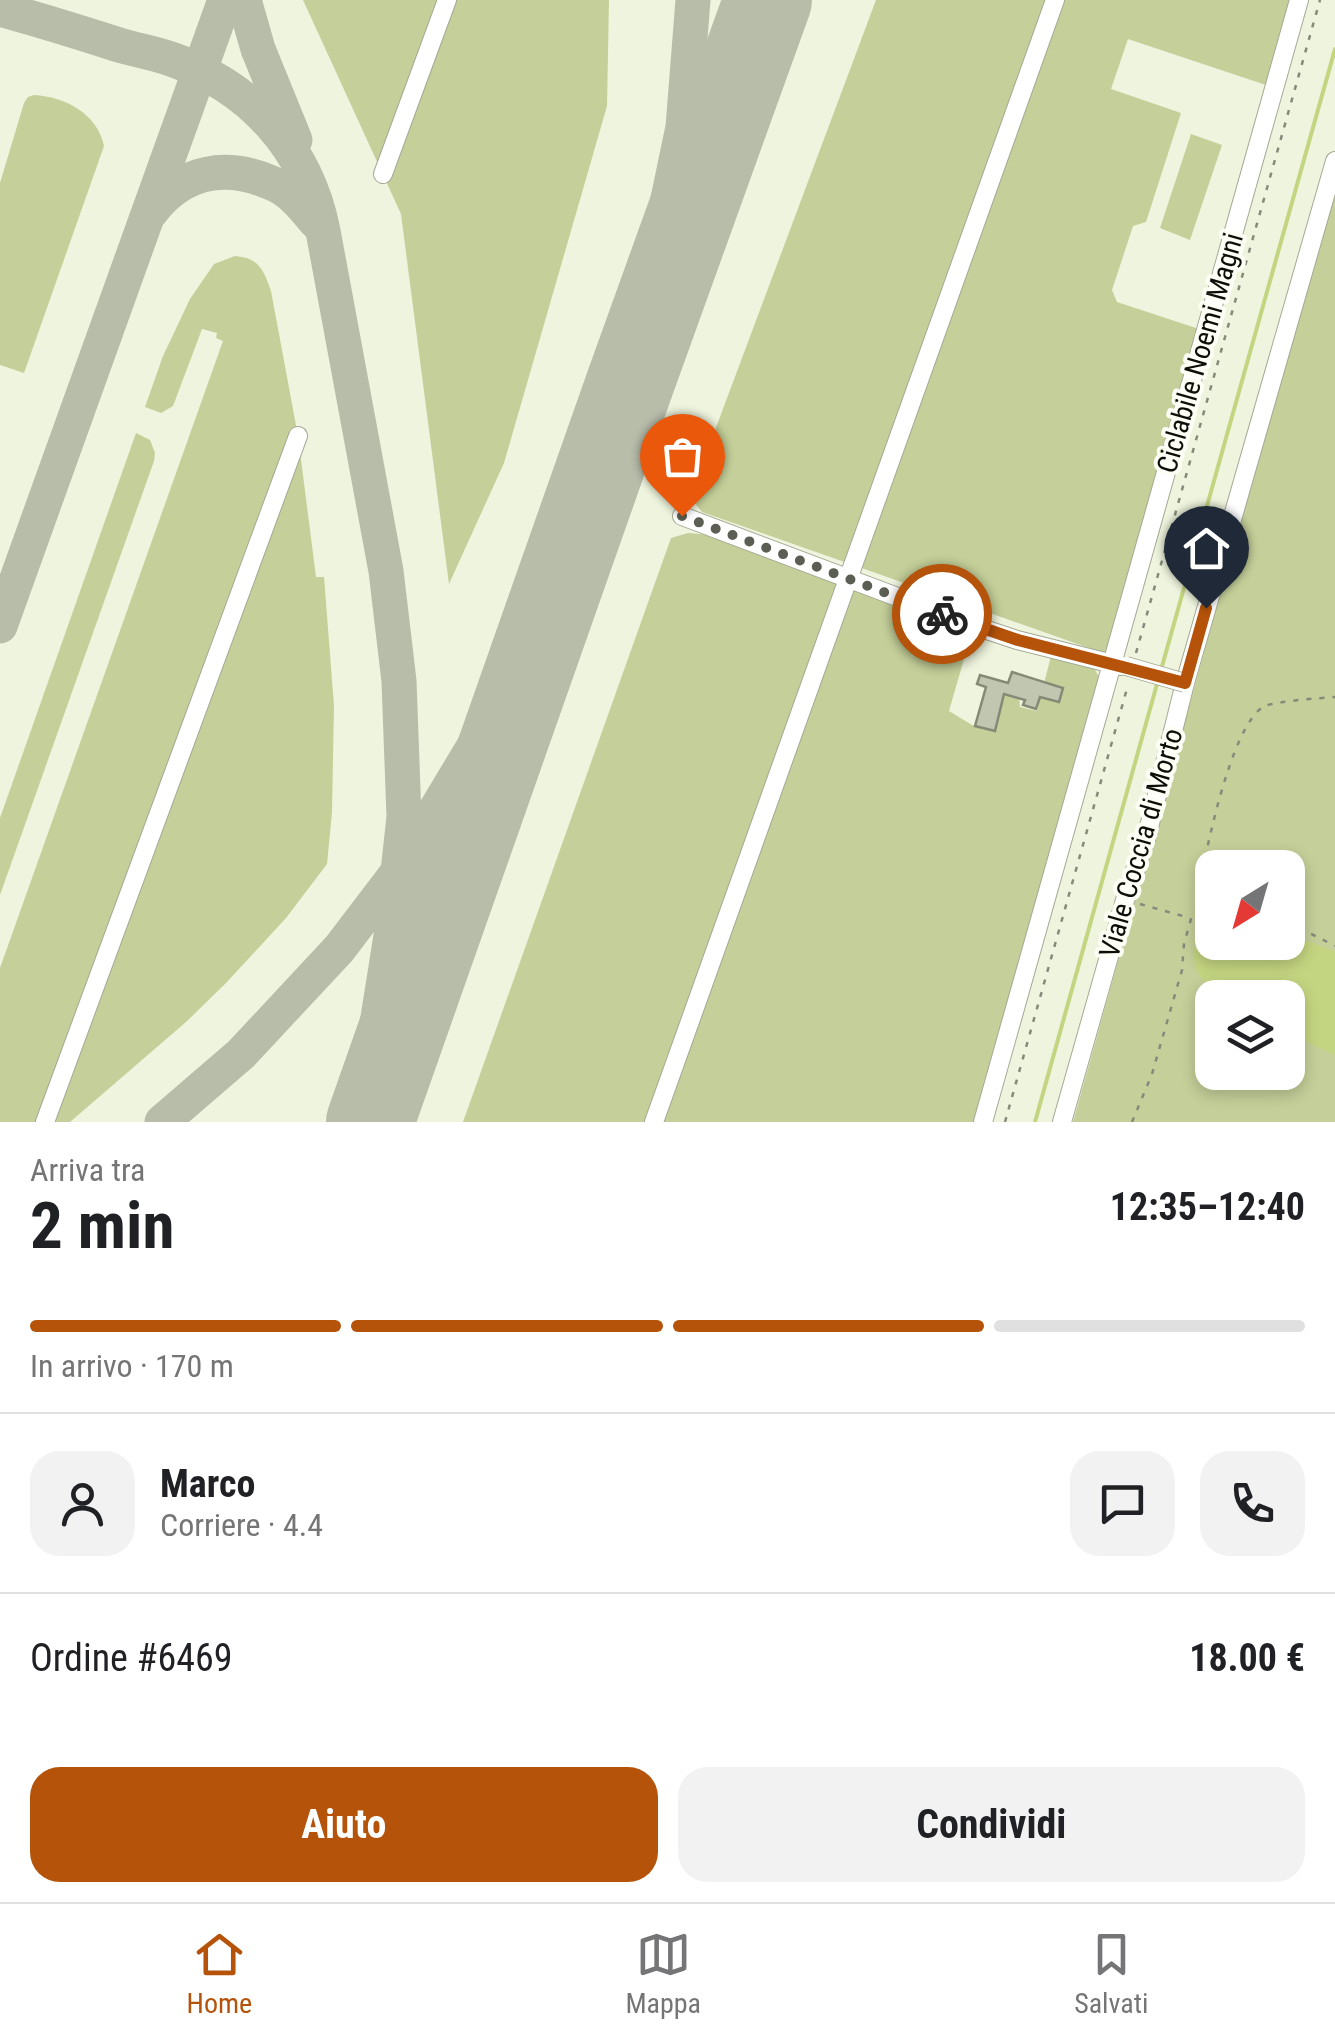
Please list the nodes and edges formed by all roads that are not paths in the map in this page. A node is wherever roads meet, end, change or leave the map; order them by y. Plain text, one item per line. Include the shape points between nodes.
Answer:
1 (448, 0) edge
2 (1055, 0) edge
3 (1300, 0) edge
4 (1335, 160) edge
5 (383, 174) dead end
6 (298, 436) dead end
7 (682, 516) dead end
8 (1125, 668) junction
9 (1185, 683) junction
10 (46, 1122) edge
11 (654, 1122) edge
12 (983, 1122) edge
13 (1062, 1122) edge

1 - 5 street
2 - 11 street
3 - 8 street
4 - 9 street, Viale Coccia di Morto
6 - 10 street
7 - 8 street via 972,625
8 - 9 street, bridge
8 - 12 street
9 - 13 street, Viale Coccia di Morto

